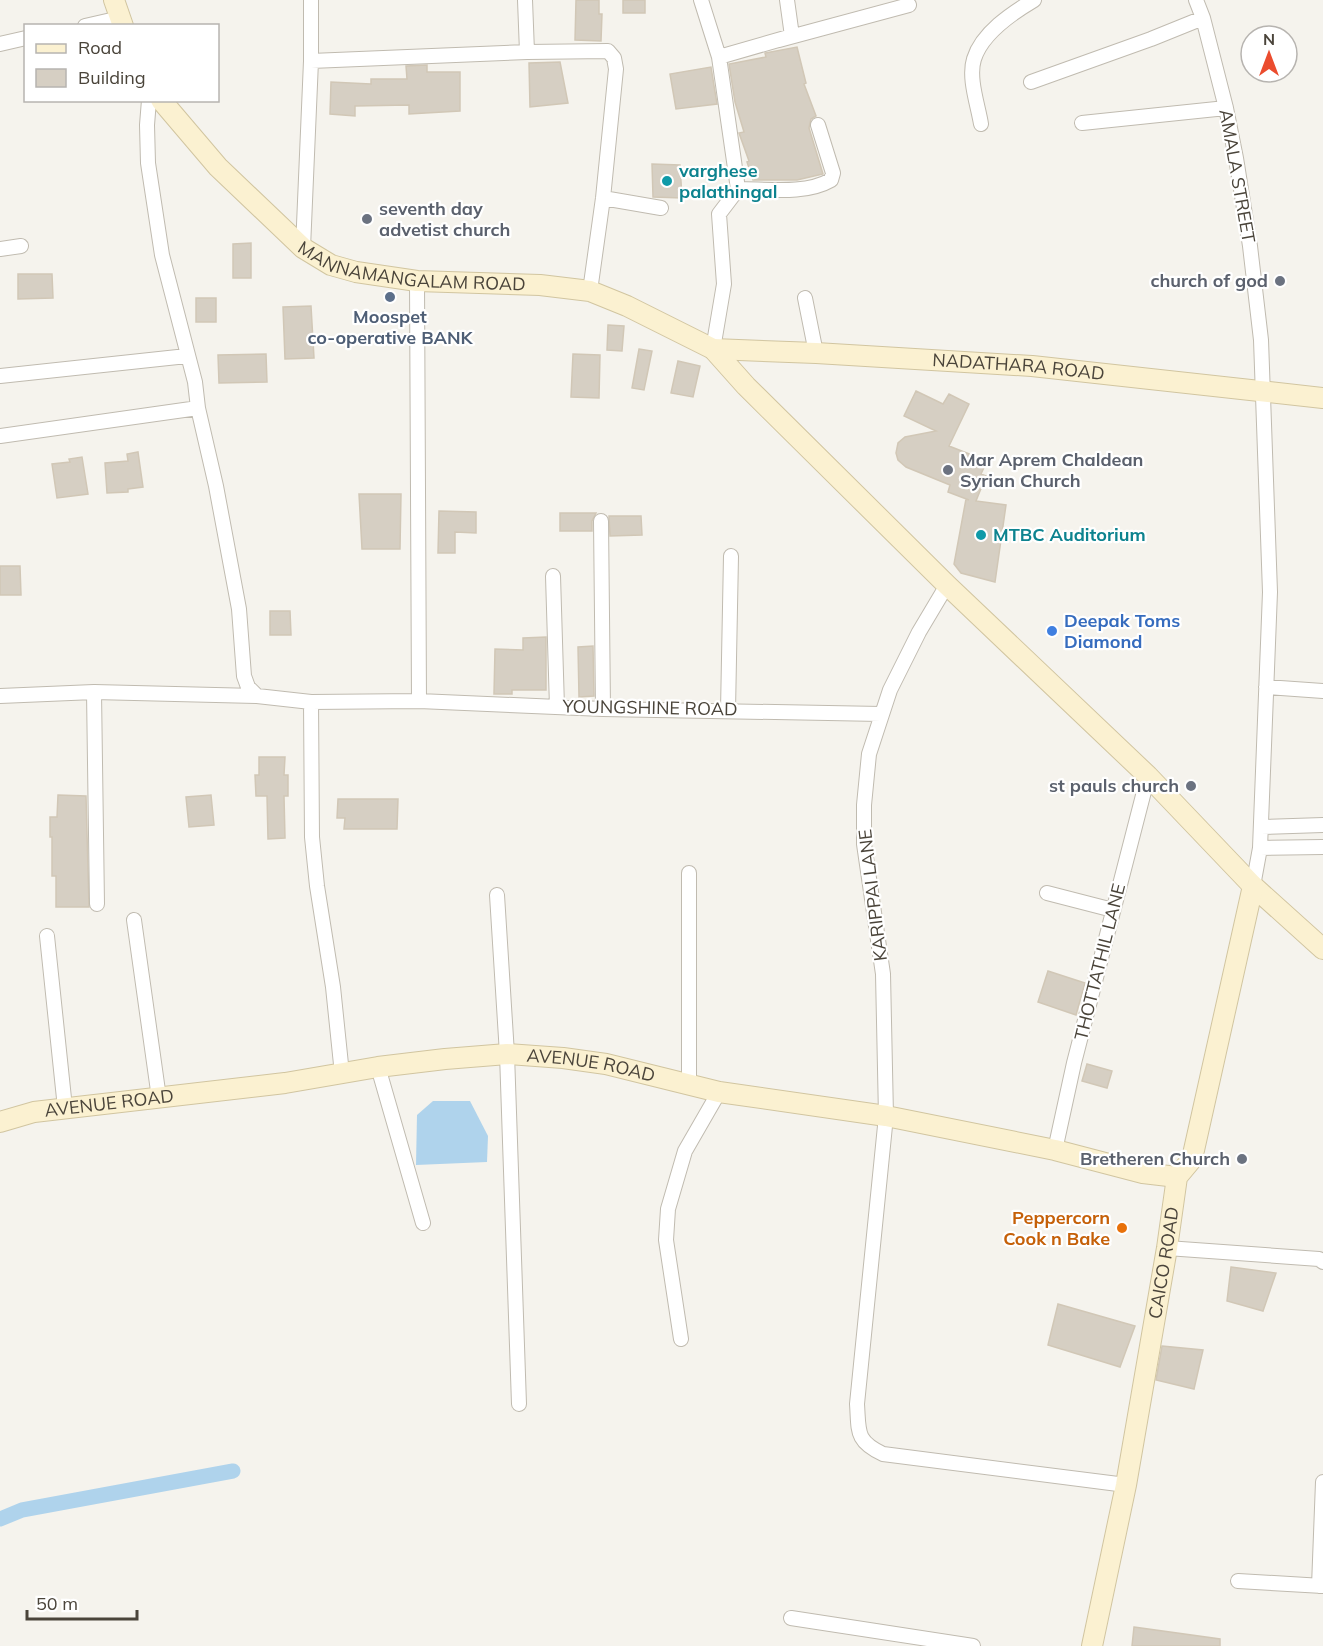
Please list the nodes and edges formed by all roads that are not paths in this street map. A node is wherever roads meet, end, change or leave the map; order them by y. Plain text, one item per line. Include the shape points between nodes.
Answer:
1 (311, 0) edge
2 (525, 0) edge
3 (701, 0) edge
4 (787, 0) edge
5 (1034, 0) edge
6 (1196, 0) edge
7 (909, 5) dead end
8 (119, 14) edge
9 (1203, 18) junction
10 (91, 24) edge
11 (24, 38) edge
12 (779, 40) junction
13 (0, 44) edge
14 (527, 52) junction
15 (719, 57) junction
16 (311, 61) junction
17 (1031, 82) dead end
18 (149, 102) edge
19 (163, 102) edge
20 (1226, 108) junction
21 (1082, 123) dead end
22 (981, 124) dead end
23 (818, 125) dead end
24 (738, 189) junction
25 (603, 198) junction
26 (661, 208) dead end
27 (21, 246) dead end
28 (303, 248) junction
29 (0, 249) edge
30 (417, 281) junction
31 (590, 291) junction
32 (805, 298) dead end
33 (713, 348) junction
34 (816, 353) junction
35 (187, 356) junction
36 (0, 376) edge
37 (1264, 391) junction
38 (1323, 398) edge
39 (198, 408) junction
40 (0, 436) edge
41 (602, 521) dead end
42 (731, 556) dead end
43 (553, 576) dead end
44 (947, 585) junction
45 (1266, 687) junction
46 (1323, 691) edge
47 (94, 692) junction
48 (0, 696) edge
49 (257, 696) junction
50 (419, 701) junction
51 (311, 702) junction
52 (557, 706) junction
53 (603, 708) junction
54 (728, 710) junction
55 (881, 714) junction
56 (1148, 776) junction
57 (1323, 825) edge
58 (1261, 827) junction
59 (1323, 847) edge
60 (1260, 848) junction
61 (689, 873) dead end
62 (1253, 886) junction
63 (1047, 893) dead end
64 (497, 895) dead end
65 (97, 904) dead end
66 (1113, 910) junction
67 (134, 920) dead end
68 (47, 936) dead end
69 (1323, 949) edge
70 (507, 1054) junction
71 (378, 1067) junction
72 (342, 1074) junction
73 (689, 1086) junction
74 (719, 1092) junction
75 (159, 1098) junction
76 (64, 1108) junction
77 (886, 1116) junction
78 (0, 1122) edge
79 (1055, 1150) junction
80 (1177, 1177) junction
81 (423, 1222) dead end
82 (1167, 1248) junction
83 (1323, 1262) edge
84 (681, 1339) dead end
85 (519, 1404) dead end
86 (1323, 1482) edge
87 (1126, 1485) junction
88 (1238, 1581) dead end
89 (1321, 1586) edge
90 (791, 1618) dead end
91 (973, 1646) edge
92 (1092, 1646) edge

1 - 16 street
2 - 14 street
3 - 15 street
4 - 12 street via 792,36
5 - 22 street via 1014,12 984,41 974,59
6 - 9 street, AMALA STREET
7 - 12 street
8 - 10 street
9 - 17 street
9 - 20 street, AMALA STREET
11 - 13 street
12 - 15 street
14 - 16 street
14 - 25 street via 608,51 614,58
15 - 24 street
16 - 28 street
18 - 35 street via 148,163 154,208
19 - 28 main road, MANNAMANGALAM ROAD via 218,167
20 - 21 street
20 - 37 street, AMALA STREET via 1250,246
23 - 24 street via 833,172 831,180 798,189
24 - 33 street via 719,214 724,284
25 - 26 street
25 - 31 street
27 - 29 street
28 - 30 main road, MANNAMANGALAM ROAD via 332,265
30 - 31 main road, MANNAMANGALAM ROAD via 540,285
30 - 50 street
31 - 33 main road, MANNAMANGALAM ROAD
32 - 34 street
33 - 34 main road, NADATHARA ROAD
33 - 44 main road via 754,394
34 - 37 main road, NADATHARA ROAD via 1032,366
35 - 36 street
35 - 39 street
37 - 38 main road, NADATHARA ROAD
37 - 45 street, AMALA STREET via 1270,592
39 - 40 street
39 - 49 street via 239,609 244,676
41 - 53 street
42 - 54 street
43 - 52 street
44 - 55 street, KARIPPAI LANE via 919,632
44 - 56 main road
45 - 46 street
45 - 58 street, AMALA STREET
47 - 48 street, YOUNGSHINE ROAD
47 - 49 street, YOUNGSHINE ROAD
47 - 65 street
49 - 51 street, YOUNGSHINE ROAD
50 - 51 street, YOUNGSHINE ROAD
50 - 52 street, YOUNGSHINE ROAD
51 - 72 street via 312,837
52 - 53 street, YOUNGSHINE ROAD
53 - 54 street, YOUNGSHINE ROAD
54 - 55 street, YOUNGSHINE ROAD
55 - 77 street, KARIPPAI LANE via 869,754 864,844 883,974
56 - 62 main road
56 - 66 street, THOTTATHIL LANE
57 - 58 street
58 - 60 street, AMALA STREET
59 - 60 street
60 - 62 street, AMALA STREET
61 - 73 street
62 - 69 main road
62 - 80 main road, CAICO ROAD via 1192,1159
63 - 66 street
64 - 70 street
66 - 79 street, THOTTATHIL LANE
67 - 75 street
68 - 76 street
70 - 71 main road, AVENUE ROAD
70 - 73 main road, AVENUE ROAD via 606,1064
70 - 85 street
71 - 72 main road, AVENUE ROAD
71 - 81 street
72 - 75 main road, AVENUE ROAD
73 - 74 main road, AVENUE ROAD
74 - 77 main road, AVENUE ROAD
74 - 84 street via 685,1151 668,1209 666,1240
75 - 76 main road, AVENUE ROAD
76 - 78 main road, AVENUE ROAD
77 - 79 main road, AVENUE ROAD
77 - 87 street, KARIPPAI LANE via 858,1404 859,1432 867,1446 902,1457
79 - 80 main road, AVENUE ROAD via 1143,1173
80 - 82 main road, CAICO ROAD
82 - 83 street
82 - 87 main road, CAICO ROAD
86 - 89 street
87 - 92 main road, CAICO ROAD
88 - 89 street
90 - 91 street

